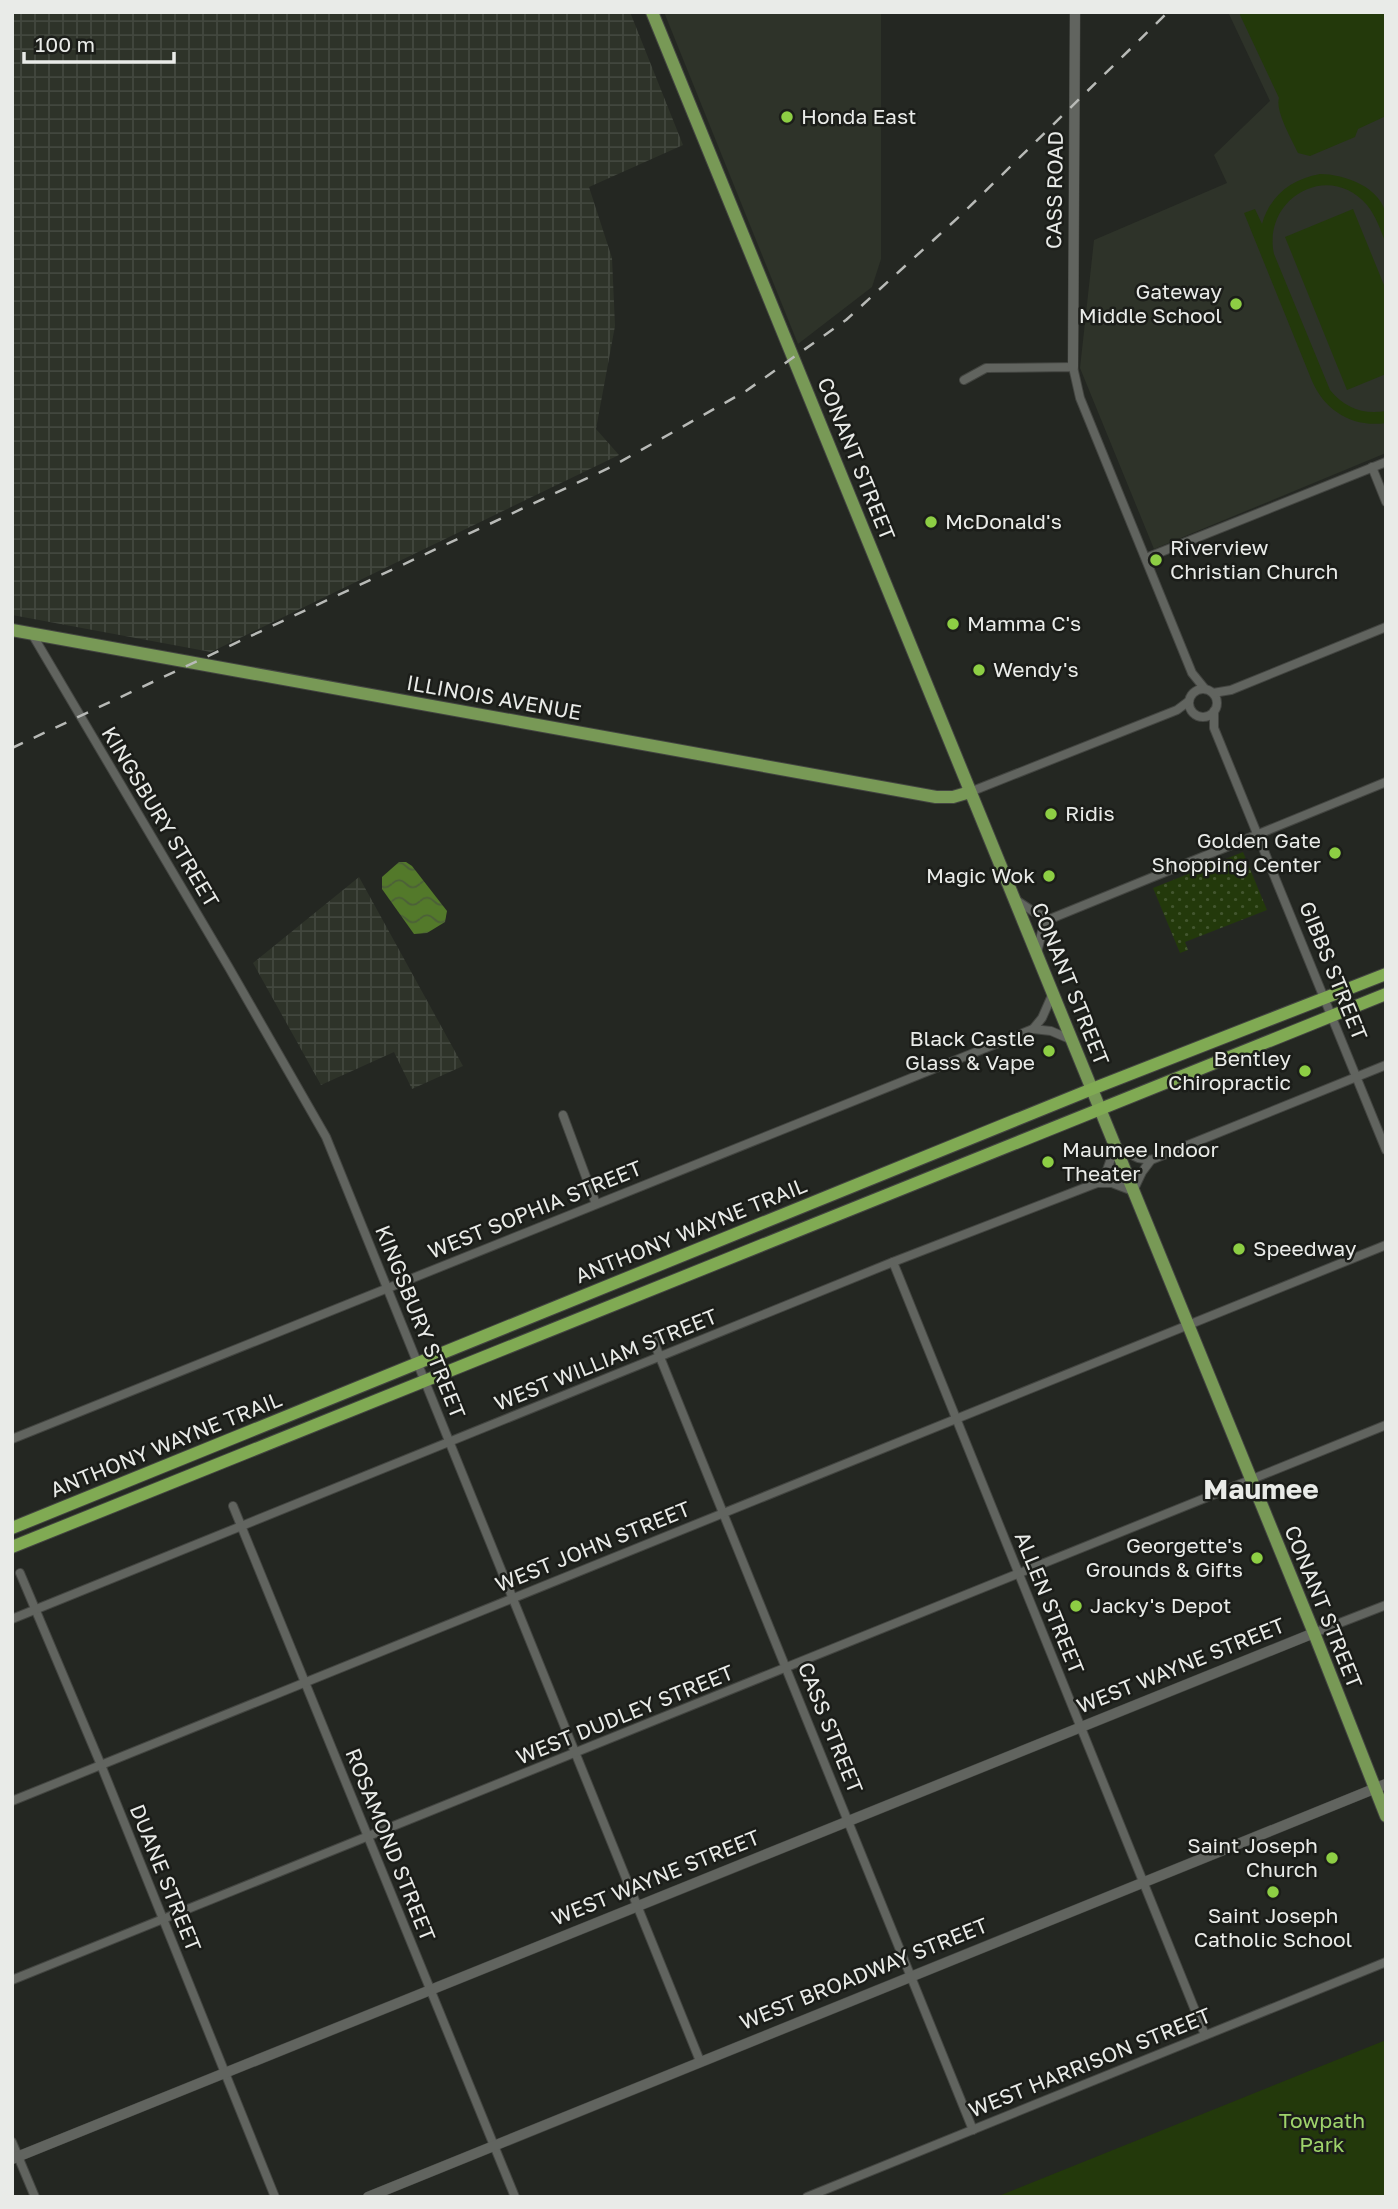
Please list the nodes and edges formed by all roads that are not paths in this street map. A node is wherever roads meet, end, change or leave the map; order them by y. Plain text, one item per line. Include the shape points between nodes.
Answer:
1 (652, 12) edge
2 (1075, 12) edge
3 (1073, 367) junction
4 (964, 380) dead end
5 (1386, 462) edge
6 (1372, 467) junction
7 (1386, 502) edge
8 (1146, 558) junction
9 (1386, 627) edge
10 (12, 630) edge
11 (32, 634) junction
12 (1192, 673) junction
13 (1212, 695) junction
14 (1191, 697) junction
15 (1177, 710) junction
16 (1214, 711) junction
17 (1197, 714) junction
18 (1214, 727) junction
19 (1386, 782) edge
20 (970, 792) junction
21 (1258, 833) junction
22 (1014, 899) junction
23 (1050, 919) junction
24 (1037, 956) junction
25 (1386, 974) edge
26 (1053, 993) junction
27 (1386, 994) edge
28 (1325, 998) junction
29 (1332, 1016) junction
30 (1032, 1029) junction
31 (1072, 1040) junction
32 (1386, 1065) edge
33 (1356, 1077) junction
34 (1092, 1089) junction
35 (1099, 1108) junction
36 (563, 1115) dead end
37 (1115, 1147) junction
38 (1386, 1150) edge
39 (1151, 1160) junction
40 (1097, 1182) junction
41 (1133, 1191) junction
42 (596, 1204) junction
43 (1386, 1245) edge
44 (893, 1262) junction
45 (386, 1289) junction
46 (1187, 1325) junction
47 (653, 1340) dead end
48 (660, 1357) junction
49 (417, 1363) junction
50 (425, 1381) junction
51 (956, 1419) junction
52 (1386, 1425) edge
53 (12, 1438) edge
54 (450, 1442) junction
55 (1250, 1480) junction
56 (233, 1506) dead end
57 (724, 1513) junction
58 (242, 1526) junction
59 (12, 1528) edge
60 (12, 1547) edge
61 (20, 1573) dead end
62 (1018, 1573) junction
63 (513, 1598) junction
64 (1386, 1605) edge
65 (35, 1610) junction
66 (12, 1619) edge
67 (1314, 1633) junction
68 (787, 1669) junction
69 (305, 1682) junction
70 (1080, 1728) junction
71 (576, 1753) junction
72 (101, 1765) junction
73 (1380, 1786) edge
74 (12, 1801) edge
75 (1386, 1816) edge
76 (848, 1821) junction
77 (367, 1837) junction
78 (1143, 1882) junction
79 (638, 1907) junction
80 (163, 1919) junction
81 (1386, 1962) edge
82 (911, 1976) junction
83 (12, 1980) edge
84 (430, 1991) junction
85 (1205, 2035) junction
86 (700, 2061) junction
87 (226, 2073) junction
88 (973, 2130) junction
89 (12, 2142) edge
90 (493, 2145) junction
91 (15, 2158) edge
92 (35, 2197) edge
93 (275, 2197) edge
94 (368, 2197) edge
95 (515, 2197) edge
96 (807, 2197) edge

1 - 20 main road, CONANT STREET
2 - 3 street, CASS ROAD
3 - 4 street via 986,368
3 - 8 street via 1080,398
5 - 6 street
6 - 7 street
6 - 8 street
8 - 12 street
9 - 13 street
10 - 11 main road, ILLINOIS AVENUE
11 - 20 main road, ILLINOIS AVENUE via 936,797
11 - 45 street, KINGSBURY STREET via 326,1137
12 - 13 street
12 - 14 street
13 - 14 street
13 - 16 street, GIBBS STREET
14 - 15 street
14 - 17 street
15 - 17 street
15 - 20 street
16 - 17 street
16 - 18 street, GIBBS STREET
17 - 18 street, GIBBS STREET
18 - 21 street, GIBBS STREET
19 - 21 street
20 - 22 main road, CONANT STREET
21 - 23 street
21 - 28 street, GIBBS STREET
22 - 23 street
22 - 24 main road, CONANT STREET
23 - 24 street via 1038,942
24 - 26 main road, CONANT STREET
25 - 28 highway, ANTHONY WAYNE TRAIL
26 - 30 street
26 - 31 main road, CONANT STREET
27 - 29 highway, ANTHONY WAYNE TRAIL
28 - 29 street, GIBBS STREET
28 - 34 highway, ANTHONY WAYNE TRAIL
29 - 33 street, GIBBS STREET
29 - 35 highway, ANTHONY WAYNE TRAIL
30 - 31 street
30 - 42 street, WEST SOPHIA STREET
31 - 34 main road, CONANT STREET
32 - 33 street
33 - 38 street, GIBBS STREET
33 - 39 street
34 - 35 main road, CONANT STREET
34 - 49 highway, ANTHONY WAYNE TRAIL
35 - 37 main road, CONANT STREET
35 - 50 highway, ANTHONY WAYNE TRAIL
36 - 42 street
37 - 39 street
37 - 40 street
37 - 41 main road, CONANT STREET
39 - 41 street
40 - 41 street
40 - 44 street, WEST WILLIAM STREET
41 - 46 main road, CONANT STREET
42 - 45 street, WEST SOPHIA STREET
43 - 46 street, WEST JOHN STREET
44 - 48 street, WEST WILLIAM STREET
44 - 51 street, ALLEN STREET
45 - 49 street, KINGSBURY STREET
45 - 53 street, WEST SOPHIA STREET
46 - 51 street, WEST JOHN STREET
46 - 55 main road, CONANT STREET
47 - 48 street, CASS STREET
48 - 54 street, WEST WILLIAM STREET
48 - 57 street, CASS STREET
49 - 50 street, KINGSBURY STREET
49 - 59 highway, ANTHONY WAYNE TRAIL
50 - 54 street, KINGSBURY STREET
50 - 60 highway, ANTHONY WAYNE TRAIL
51 - 57 street, WEST JOHN STREET
51 - 62 street, ALLEN STREET
52 - 55 street, WEST DUDLEY STREET
54 - 58 street, WEST WILLIAM STREET
54 - 63 street, KINGSBURY STREET
55 - 62 street, WEST DUDLEY STREET
55 - 67 main road, CONANT STREET
56 - 58 street, ROSAMOND STREET
57 - 63 street, WEST JOHN STREET
57 - 68 street, CASS STREET
58 - 65 street, WEST WILLIAM STREET
58 - 69 street, ROSAMOND STREET
61 - 65 street, DUANE STREET
62 - 68 street, WEST DUDLEY STREET
62 - 70 street, ALLEN STREET
63 - 69 street, WEST JOHN STREET
63 - 71 street, KINGSBURY STREET
64 - 67 street
65 - 66 street, WEST WILLIAM STREET
65 - 72 street, DUANE STREET
67 - 70 street, WEST WAYNE STREET
67 - 73 main road, CONANT STREET
68 - 71 street, WEST DUDLEY STREET
68 - 76 street, CASS STREET
69 - 72 street, WEST JOHN STREET
69 - 77 street, ROSAMOND STREET
70 - 76 street, WEST WAYNE STREET
70 - 78 street, ALLEN STREET
71 - 77 street, WEST DUDLEY STREET
71 - 79 street, KINGSBURY STREET
72 - 74 street, WEST JOHN STREET
72 - 80 street, DUANE STREET
73 - 75 main road, CONANT STREET
73 - 78 street, WEST BROADWAY STREET
76 - 79 street, WEST WAYNE STREET
76 - 82 street, CASS STREET
77 - 80 street, WEST DUDLEY STREET
77 - 84 street, ROSAMOND STREET
78 - 82 street, WEST BROADWAY STREET
78 - 85 street, ALLEN STREET
79 - 84 street, WEST WAYNE STREET
79 - 86 street, KINGSBURY STREET
80 - 83 street, WEST DUDLEY STREET
80 - 87 street, DUANE STREET
81 - 85 street, WEST HARRISON STREET
82 - 86 street, WEST BROADWAY STREET
82 - 88 street, CASS STREET
84 - 87 street, WEST WAYNE STREET
84 - 90 street, ROSAMOND STREET
85 - 88 street, WEST HARRISON STREET
86 - 90 street, WEST BROADWAY STREET
87 - 91 street, WEST WAYNE STREET
87 - 93 street, DUANE STREET
88 - 96 street, WEST HARRISON STREET
89 - 91 street
90 - 94 street, WEST BROADWAY STREET
90 - 95 street, ROSAMOND STREET
91 - 92 street

